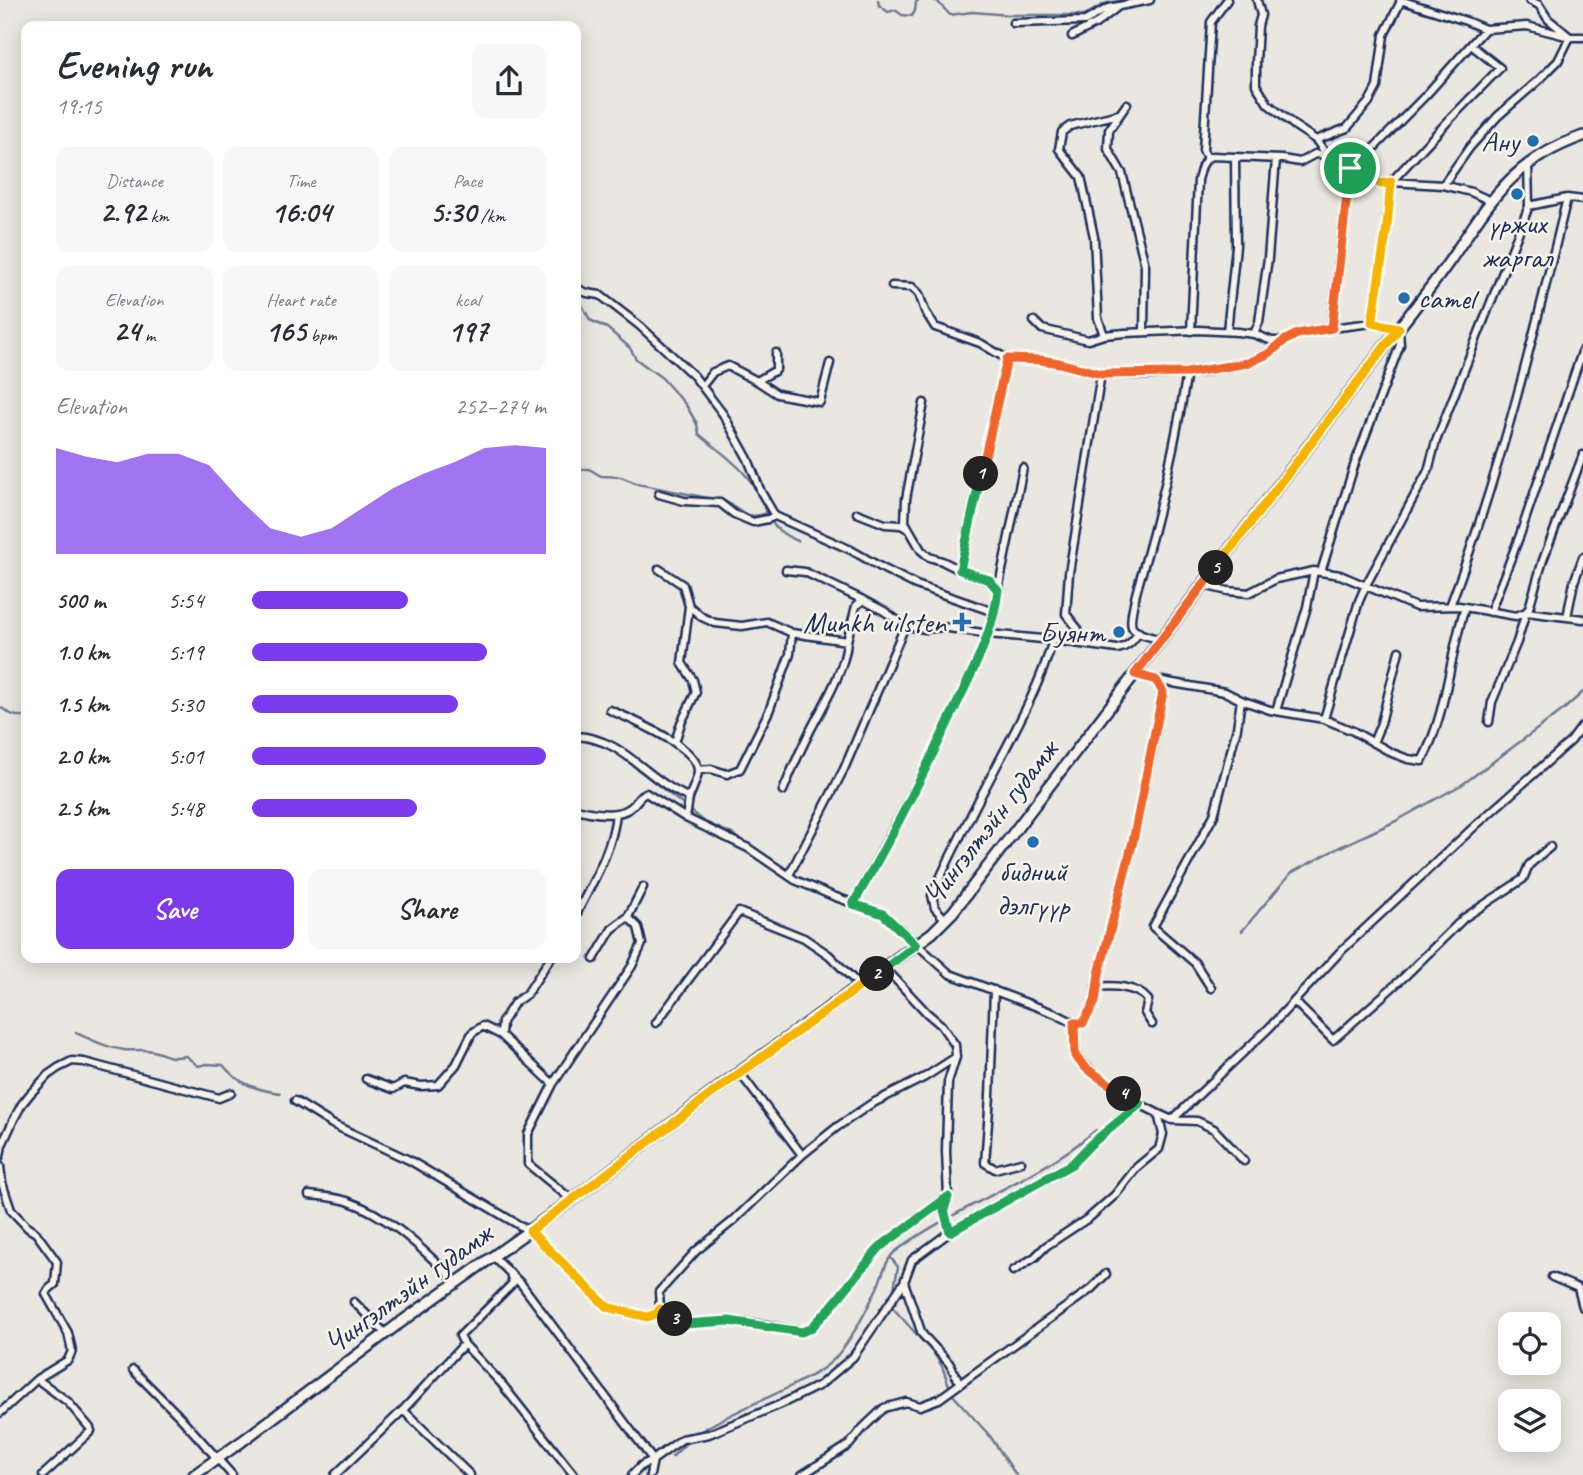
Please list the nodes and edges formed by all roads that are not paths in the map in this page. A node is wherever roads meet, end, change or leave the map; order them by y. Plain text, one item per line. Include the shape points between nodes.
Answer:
1 (1150, 0) edge
2 (1227, 0) edge
3 (1257, 0) edge
4 (1529, 0) edge
5 (1401, 1) edge
6 (1119, 6) junction
7 (1013, 23) dead end
8 (1485, 29) junction
9 (1072, 36) dead end
10 (1570, 37) junction
11 (1583, 37) edge
12 (1471, 45) junction
13 (1127, 104) dead end
14 (1119, 114) junction
15 (1583, 135) edge
16 (1316, 141) junction
17 (1328, 155) junction
18 (1235, 157) junction
19 (1208, 159) junction
20 (1276, 159) junction
21 (1528, 163) junction
22 (1353, 169) junction
23 (1391, 182) junction
24 (1443, 185) junction
25 (1567, 198) junction
26 (1583, 200) edge
27 (1491, 201) junction
28 (1529, 206) junction
29 (892, 286) dead end
30 (581, 290) edge
31 (1034, 321) dead end
32 (1372, 323) junction
33 (1332, 328) junction
34 (1399, 328) junction
35 (1191, 331) junction
36 (1227, 331) junction
37 (1144, 332) junction
38 (1254, 334) junction
39 (1104, 335) junction
40 (1284, 341) junction
41 (1583, 349) edge
42 (776, 353) dead end
43 (1007, 359) junction
44 (830, 363) dead end
45 (1187, 373) junction
46 (1101, 374) junction
47 (757, 381) junction
48 (702, 386) junction
49 (924, 403) dead end
50 (1583, 455) edge
51 (1023, 468) dead end
52 (659, 494) dead end
53 (857, 513) dead end
54 (775, 516) junction
55 (910, 530) junction
56 (1583, 558) edge
57 (659, 569) dead end
58 (786, 570) dead end
59 (960, 570) junction
60 (1317, 571) junction
61 (1203, 585) junction
62 (1366, 585) junction
63 (998, 590) junction
64 (863, 600) junction
65 (689, 606) junction
66 (1450, 606) junction
67 (1465, 607) junction
68 (994, 612) junction
69 (1490, 612) junction
70 (1526, 612) junction
71 (1567, 617) junction
72 (1583, 620) edge
73 (905, 626) junction
74 (1139, 632) junction
75 (792, 633) junction
76 (989, 634) junction
77 (1052, 640) junction
78 (1161, 640) junction
79 (847, 641) junction
80 (1078, 643) junction
81 (1399, 651) dead end
82 (1135, 674) junction
83 (1156, 680) junction
84 (1241, 700) junction
85 (610, 710) dead end
86 (1276, 711) junction
87 (1324, 719) junction
88 (1489, 722) dead end
89 (1583, 725) edge
90 (581, 737) edge
91 (675, 742) junction
92 (1373, 743) junction
93 (698, 770) junction
94 (783, 791) dead end
95 (689, 798) junction
96 (581, 810) edge
97 (616, 813) junction
98 (686, 818) junction
99 (1550, 847) dead end
100 (789, 875) junction
101 (643, 887) dead end
102 (853, 904) junction
103 (581, 905) edge
104 (628, 917) junction
105 (946, 920) junction
106 (916, 945) junction
107 (594, 959) dead end
108 (547, 963) edge
109 (885, 968) junction
110 (860, 986) junction
111 (1096, 986) junction
112 (1211, 988) dead end
113 (994, 990) junction
114 (1294, 1001) junction
115 (656, 1023) dead end
116 (1074, 1023) junction
117 (1152, 1024) dead end
118 (501, 1034) junction
119 (956, 1057) junction
120 (740, 1073) junction
121 (366, 1079) dead end
122 (553, 1084) junction
123 (232, 1093) dead end
124 (295, 1101) dead end
125 (1140, 1104) junction
126 (1158, 1114) junction
127 (1172, 1120) junction
128 (802, 1155) junction
129 (0, 1156) edge
130 (1244, 1161) dead end
131 (1021, 1162) dead end
132 (0, 1166) edge
133 (309, 1195) dead end
134 (948, 1197) junction
135 (572, 1200) junction
136 (530, 1231) junction
137 (950, 1232) junction
138 (494, 1256) junction
139 (1013, 1271) dead end
140 (510, 1273) junction
141 (1106, 1274) dead end
142 (1552, 1277) dead end
143 (457, 1282) junction
144 (904, 1282) junction
145 (354, 1302) dead end
146 (1583, 1307) edge
147 (660, 1309) junction
148 (386, 1334) junction
149 (464, 1345) junction
150 (132, 1370) dead end
151 (37, 1379) junction
152 (960, 1383) junction
153 (403, 1410) junction
154 (0, 1413) edge
155 (217, 1459) junction
156 (653, 1460) junction
157 (44, 1475) edge
158 (194, 1475) edge
159 (232, 1475) edge
160 (335, 1475) edge
161 (470, 1475) edge
162 (574, 1475) edge
163 (632, 1475) edge
164 (650, 1475) edge
165 (802, 1475) edge

1 - 6 street
2 - 19 street via 1211,23 1203,150
3 - 16 street via 1261,15 1256,85 1268,104
4 - 10 street
5 - 8 street
5 - 16 street via 1384,35 1377,87 1368,102 1347,128
6 - 7 street via 1085,21
6 - 9 street
8 - 10 street via 1527,26
8 - 12 street
10 - 11 street
10 - 24 street via 1558,61 1498,116
12 - 22 street
12 - 23 street via 1500,68
13 - 14 street
14 - 37 street via 1109,130 1108,149 1122,173 1145,265
14 - 39 street via 1070,126 1062,132 1059,149 1082,181 1094,237 1098,318
15 - 21 main road, Чингэлтэйн гудамж
16 - 17 street
17 - 20 street via 1315,154 1300,162
17 - 22 street
18 - 19 street
18 - 20 street
18 - 36 street via 1236,246
19 - 35 street via 1198,180
20 - 38 street via 1268,258
21 - 27 main road, Чингэлтэйн гудамж
21 - 28 street
22 - 23 street via 1381,184
22 - 33 street
23 - 24 street
23 - 32 street
24 - 27 street
25 - 26 street
25 - 28 street
25 - 66 street via 1495,470
27 - 34 main road, Чингэлтэйн гудамж
28 - 62 street via 1427,471
29 - 43 street via 912,288 919,294 935,327 980,343
30 - 48 street via 600,295 640,326
31 - 39 street via 1042,329 1088,340
32 - 33 street
32 - 34 street
33 - 40 street
34 - 60 street via 1400,345
34 - 61 main road, Чингэлтэйн гудамж
35 - 36 street
35 - 37 street
36 - 38 street
37 - 39 street
38 - 40 street
40 - 45 street via 1248,363
41 - 69 street
42 - 47 street via 776,370
43 - 46 street via 1041,360
43 - 59 street
44 - 47 street via 820,402 776,394
45 - 46 street
45 - 74 street via 1159,515 1136,591 1132,626
46 - 80 street via 1066,606 1066,614 1078,629
47 - 48 street via 728,366 713,372
48 - 54 street via 723,414
49 - 55 street via 906,499 905,522
50 - 70 street
51 - 63 street
52 - 54 street via 720,503 753,522
53 - 55 street
54 - 68 street via 916,585
55 - 59 street via 929,557
56 - 71 street
57 - 65 street via 683,585
58 - 64 street via 805,572
59 - 63 street via 989,580
60 - 61 street via 1276,579 1249,593
60 - 62 street
60 - 86 street
61 - 78 main road, Чингэлтэйн гудамж
62 - 66 street via 1416,607
62 - 87 street
63 - 68 street
64 - 73 street
64 - 79 street via 856,606
65 - 75 street via 715,623 742,626 767,622
65 - 91 street via 682,663 696,692
66 - 67 street
67 - 69 street
67 - 92 street via 1432,743 1422,761
68 - 76 street
69 - 70 street via 1516,616
70 - 71 street
70 - 88 street via 1492,702
71 - 72 street
73 - 76 street
73 - 100 street via 844,769
74 - 78 street
74 - 80 street via 1131,643 1118,649
75 - 79 street
75 - 93 street via 790,654 769,711 740,769 727,774
76 - 77 street
76 - 102 street via 936,748
77 - 80 street
77 - 105 street via 1020,721 932,895 935,908
78 - 82 main road, Чингэлтэйн гудамж
79 - 94 street via 829,694
81 - 92 street
82 - 83 street
82 - 105 main road, Чингэлтэйн гудамж
83 - 84 street via 1225,692
83 - 111 street via 1163,692 1154,742
84 - 86 street
84 - 112 street via 1214,815 1153,927 1195,963
85 - 91 street
86 - 87 street
87 - 92 street
89 - 114 street via 1571,741 1341,951
90 - 95 street via 608,743
91 - 93 street via 694,759
93 - 95 street
95 - 98 street
96 - 97 street
97 - 98 street via 628,810 646,793
97 - 103 street via 614,831
98 - 100 street via 748,848
99 - 114 street via 1529,865 1523,878 1464,918 1334,1040
100 - 102 street
101 - 104 street
102 - 106 street via 883,914
104 - 107 street via 612,929
104 - 122 street via 638,927 642,944 621,984
105 - 106 main road, Чингэлтэйн гудамж
106 - 109 main road, Чингэлтэйн гудамж
106 - 113 street via 950,974
108 - 118 street via 502,1022
109 - 110 main road, Чингэлтэйн гудамж
109 - 119 street via 941,1024 955,1045
110 - 115 street via 804,938 739,912
110 - 120 main road, Чингэлтэйн гудамж
111 - 116 street via 1095,1002 1083,1023
111 - 117 street via 1143,994 1148,1000 1145,1013
113 - 116 street
113 - 131 street via 985,1163 995,1169
114 - 127 street
116 - 125 street via 1075,1056
118 - 121 street via 483,1026 471,1033 456,1065 438,1085 404,1083 393,1089
118 - 122 street
119 - 128 street via 871,1104
119 - 134 street via 948,1082
120 - 128 street
120 - 135 main road, Чингэлтэйн гудамж
122 - 135 street via 528,1135 528,1164
123 - 129 street via 219,1098 72,1061 48,1075 22,1104
124 - 136 street via 409,1160
125 - 126 street
125 - 137 street via 1072,1164
126 - 127 street
126 - 139 street via 1163,1134 1159,1149 1090,1217
127 - 130 street via 1197,1121 1214,1129
128 - 147 street via 696,1251 659,1292
132 - 151 street via 11,1210 57,1262 55,1284 46,1294 68,1333 72,1351 68,1360
133 - 143 street via 344,1199 374,1212
134 - 137 street via 944,1210
134 - 147 street via 880,1247 831,1307 802,1332 729,1321 684,1324
135 - 136 main road, Чингэлтэйн гудамж
136 - 138 main road, Чингэлтэйн гудамж
136 - 147 street via 607,1307 647,1317
137 - 144 street via 912,1259
138 - 140 street
138 - 143 main road, Чингэлтэйн гудамж
140 - 149 street via 513,1283 460,1336
140 - 156 street
141 - 152 street
142 - 146 street via 1578,1288
143 - 148 main road, Чингэлтэйн гудамж
144 - 152 street via 922,1334 949,1363
144 - 156 street via 853,1357 820,1385 709,1434 682,1439
145 - 148 street
148 - 155 main road, Чингэлтэйн гудамж
149 - 153 street
149 - 162 street via 501,1383
150 - 155 street
151 - 154 street
151 - 157 street via 68,1402 91,1432
152 - 165 street via 920,1406 906,1402 884,1408 849,1445
153 - 160 street
153 - 161 street
155 - 158 main road, Чингэлтэйн гудамж
155 - 159 street
156 - 163 street
156 - 164 street

